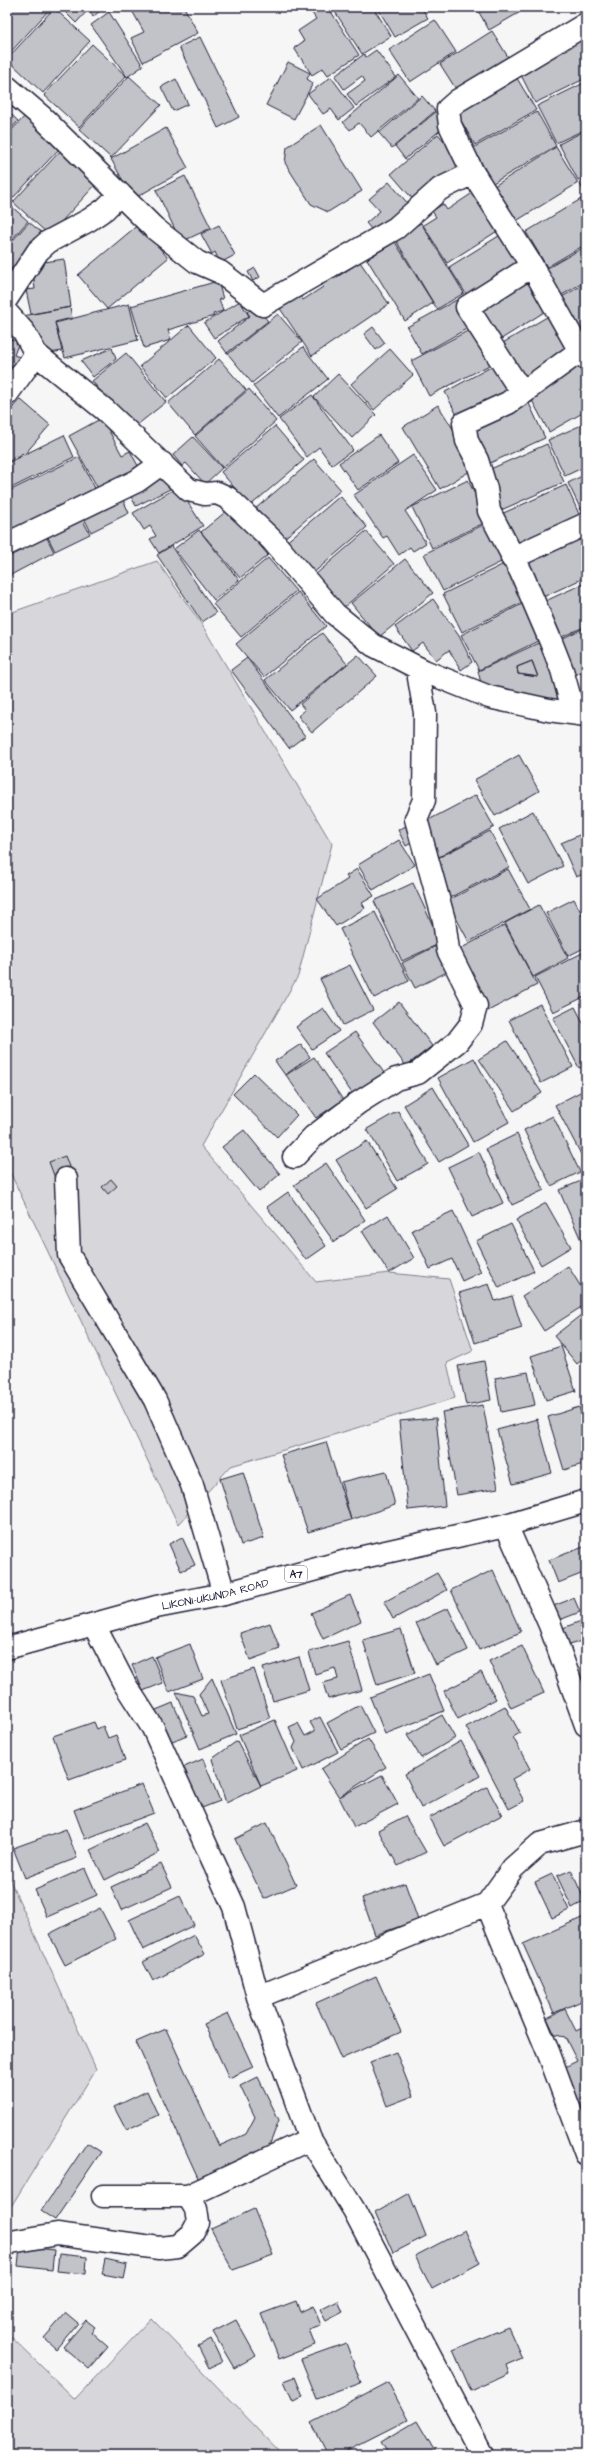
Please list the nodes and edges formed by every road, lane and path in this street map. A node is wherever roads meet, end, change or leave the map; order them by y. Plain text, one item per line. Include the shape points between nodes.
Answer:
1 (585, 27) edge
2 (7, 87) edge
3 (473, 173) junction
4 (120, 194) junction
5 (532, 266) junction
6 (7, 298) edge
7 (7, 313) edge
8 (36, 354) junction
9 (583, 354) edge
10 (525, 392) junction
11 (7, 394) edge
12 (162, 463) junction
13 (586, 524) edge
14 (7, 544) edge
15 (512, 558) junction
16 (424, 671) junction
17 (580, 714) edge
18 (294, 1157) dead end
19 (66, 1179) dead end
20 (586, 1502) edge
21 (506, 1525) junction
22 (224, 1594) junction
23 (94, 1625) junction
24 (7, 1648) edge
25 (586, 1725) edge
26 (586, 1831) edge
27 (487, 1904) junction
28 (258, 1997) junction
29 (310, 2139) junction
30 (586, 2154) edge
31 (103, 2196) dead end
32 (188, 2196) junction
33 (7, 2245) edge
34 (482, 2455) edge

1 - 3 main road via 457,101 448,109 450,125
2 - 4 main road
3 - 4 main road via 440,189 391,232 263,305 220,272 187,254 154,228
3 - 5 main road
4 - 6 main road via 105,209 48,242 38,251
5 - 9 main road
5 - 10 main road via 467,307 513,379
7 - 8 main road via 24,332
8 - 11 main road
8 - 12 main road via 105,410
9 - 10 main road
10 - 15 main road via 508,403 464,423 466,441 477,460 486,489 489,511
12 - 14 main road via 138,481
12 - 16 main road via 189,490 205,494 217,493 228,498 272,540 335,614 374,645
13 - 15 main road
15 - 17 main road via 521,572
16 - 17 main road via 489,697
16 - 18 main road via 420,678 425,713 424,800 416,819 444,920 448,950 476,1006 475,1014 471,1024 457,1042 418,1073 396,1079 358,1103 313,1137
19 - 22 main road via 69,1255 154,1400 192,1485
20 - 21 main road, LIKONI-UKUNDA ROAD / A7
21 - 22 main road, LIKONI-UKUNDA ROAD / A7 via 350,1560
21 - 25 main road via 550,1625
22 - 23 main road, LIKONI-UKUNDA ROAD / A7 via 156,1607
23 - 24 main road, LIKONI-UKUNDA ROAD / A7
23 - 28 main road via 124,1683 153,1728 234,1907
26 - 27 main road via 540,1844 513,1868
27 - 28 main road
27 - 30 main road via 549,2054
28 - 29 main road
29 - 32 main road
29 - 34 main road via 354,2210
31 - 32 main road
32 - 33 main road via 196,2209 198,2223 192,2234 178,2246 159,2248 57,2234 11,2242

